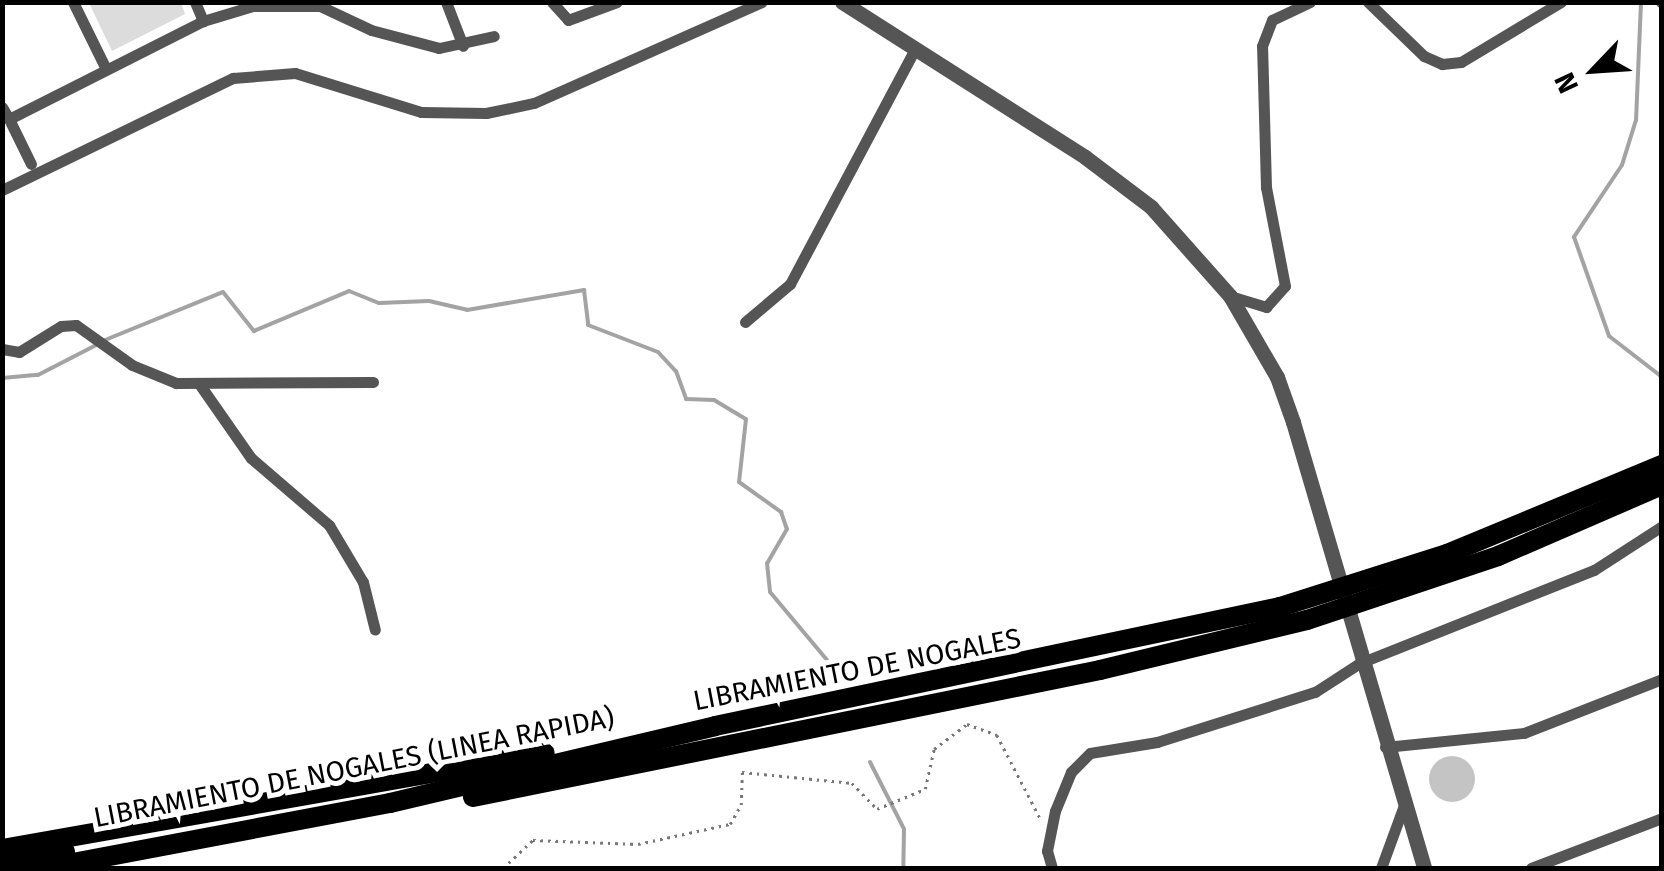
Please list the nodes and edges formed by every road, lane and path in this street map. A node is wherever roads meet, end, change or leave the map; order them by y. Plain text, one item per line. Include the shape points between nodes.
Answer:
1 (73, 2) edge
2 (195, 2) edge
3 (446, 2) edge
4 (552, 2) edge
5 (617, 2) edge
6 (762, 2) edge
7 (842, 2) edge
8 (1310, 2) edge
9 (1368, 2) edge
10 (1561, 2) edge
11 (319, 4) edge
12 (203, 21) junction
13 (494, 36) dead end
14 (463, 46) junction
15 (914, 50) junction
16 (106, 70) junction
17 (2, 106) edge
18 (9, 119) junction
19 (31, 164) dead end
20 (2, 190) edge
21 (1230, 296) junction
22 (745, 322) dead end
23 (2, 349) edge
24 (372, 382) dead end
25 (200, 385) junction
26 (1662, 464) edge
27 (1662, 485) edge
28 (1662, 526) edge
29 (376, 630) dead end
30 (1360, 663) junction
31 (1662, 679) edge
32 (715, 726) junction
33 (1385, 747) junction
34 (1404, 806) junction
35 (1662, 818) edge
36 (1050, 832) junction
37 (2, 849) edge
38 (2, 863) edge
39 (46, 868) edge
40 (103, 868) edge
41 (503, 868) edge
42 (1052, 868) edge
43 (1382, 868) edge
44 (1424, 868) edge
45 (1531, 868) edge

1 - 16 street
2 - 12 street
3 - 14 street
4 - 5 street via 568,20
6 - 20 street via 534,103 486,112 422,112 296,73 234,78
7 - 15 street
8 - 21 street via 1272,20 1262,46 1266,188 1285,286 1266,306
9 - 10 street via 1424,56 1442,64 1461,62
11 - 12 street via 253,6
11 - 14 street via 413,44
12 - 16 street
13 - 14 street
15 - 21 street via 1085,157 1151,207
15 - 22 street via 790,284
16 - 18 street
17 - 18 street
18 - 19 street
21 - 30 street via 1277,376
23 - 25 street via 18,352 61,326 76,325 156,377
24 - 25 street
25 - 29 street via 251,458 330,526 363,582
26 - 32 highway, LIBRAMIENTO DE NOGALES via 1446,554 1280,607
27 - 40 highway, LIBRAMIENTO DE NOGALES via 1414,586 1178,652
28 - 30 street via 1594,570
30 - 33 street
30 - 36 street via 1315,692 1157,742 1090,753 1070,772
31 - 33 street via 1524,732
32 - 37 highway
32 - 38 highway, LIBRAMIENTO DE NOGALES (LINEA RAPIDA)
32 - 39 highway, LIBRAMIENTO DE NOGALES via 390,803
33 - 34 street
34 - 43 street
34 - 44 street
35 - 45 street
36 - 41 path via 997,735 967,724 934,748 925,789 877,809 852,783 742,772 741,805 730,824 638,844 534,840
36 - 42 street

